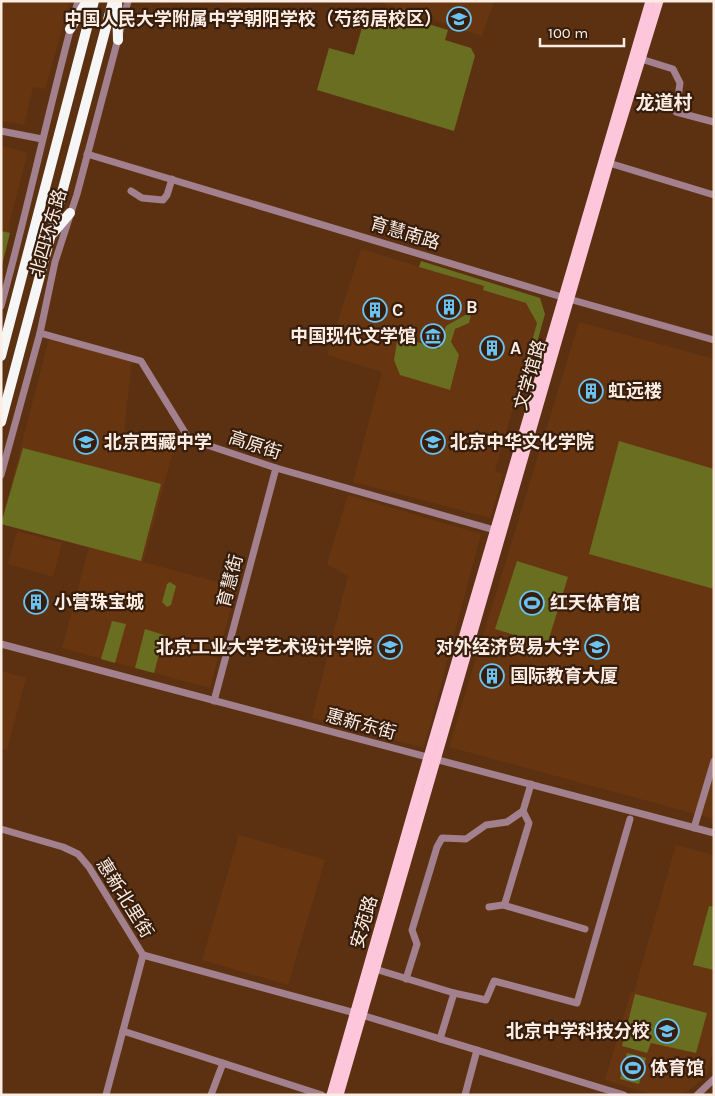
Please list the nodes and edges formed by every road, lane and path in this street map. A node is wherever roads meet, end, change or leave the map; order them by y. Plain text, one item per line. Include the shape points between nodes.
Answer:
1 (78, 1) edge
2 (87, 1) edge
3 (94, 1) edge
4 (113, 1) edge
5 (117, 1) edge
6 (128, 1) edge
7 (650, 1) edge
8 (659, 1) edge
9 (70, 29) junction
10 (118, 40) junction
11 (641, 59) junction
12 (714, 122) edge
13 (1, 131) edge
14 (42, 139) junction
15 (87, 154) junction
16 (609, 163) junction
17 (172, 179) junction
18 (131, 191) dead end
19 (714, 195) edge
20 (70, 212) junction
21 (51, 235) junction
22 (566, 298) junction
23 (1, 306) edge
24 (40, 332) junction
25 (714, 340) edge
26 (1, 356) edge
27 (1, 422) edge
28 (276, 468) junction
29 (1, 475) edge
30 (498, 530) junction
31 (1, 644) edge
32 (214, 701) junction
33 (432, 758) junction
34 (714, 761) edge
35 (531, 784) junction
36 (523, 811) junction
37 (630, 819) dead end
38 (694, 828) junction
39 (1, 829) edge
40 (714, 834) edge
41 (503, 905) junction
42 (489, 907) dead end
43 (585, 929) dead end
44 (143, 955) junction
45 (375, 969) junction
46 (406, 978) junction
47 (454, 993) junction
48 (358, 1014) junction
49 (123, 1031) junction
50 (440, 1039) junction
51 (477, 1050) junction
52 (223, 1063) junction
53 (714, 1079) edge
54 (106, 1095) edge
55 (211, 1095) edge
56 (322, 1095) edge
57 (331, 1095) edge
58 (339, 1095) edge
59 (465, 1095) edge
60 (624, 1095) edge
61 (697, 1095) edge

1 - 9 street, 北四环东路
2 - 9 highway
3 - 26 highway, 北四环东路
4 - 21 highway, 北四环东路
5 - 10 highway
6 - 10 street, 北四环东路
7 - 22 main road, 文学馆路
8 - 11 main road, 文学馆路
9 - 14 street, 北四环东路
10 - 15 street, 北四环东路
11 - 12 street via 673,69 680,83 676,112
11 - 16 main road, 文学馆路
13 - 14 street
14 - 23 street, 北四环东路 via 27,212
15 - 17 street, 育慧南路
15 - 20 street, 北四环东路
16 - 19 street
16 - 22 main road, 文学馆路
17 - 18 street via 163,200 142,198
17 - 22 street, 育慧南路
20 - 21 highway
20 - 24 street, 北四环东路
21 - 27 highway, 北四环东路
22 - 25 street, 育慧南路
22 - 30 main road, 文学馆路
24 - 28 street, 高原街 via 141,361 189,439
24 - 29 street, 北四环东路
28 - 30 street, 高原街
28 - 32 street, 育慧街
30 - 33 main road, 文学馆路
31 - 32 street, 惠新东街
32 - 33 street, 惠新东街
33 - 35 street, 惠新东街
33 - 45 main road, 安苑路
33 - 48 main road, 安苑路
34 - 38 street
35 - 36 street
35 - 38 street, 惠新东街
36 - 41 street via 528,823
36 - 46 street via 507,822 486,825 466,839 442,838 412,930 416,944
37 - 47 street via 577,1003 494,981 486,1000
38 - 40 street, 惠新东街
39 - 44 street, 惠新北里街 via 78,854 90,867
41 - 42 street
41 - 43 street
44 - 48 street
44 - 49 street, 惠新北里街
45 - 46 street
45 - 48 main road, 安苑路
46 - 47 street
47 - 50 street
48 - 50 street
48 - 57 main road, 安苑路
48 - 58 main road, 安苑路
49 - 52 street
49 - 54 street, 惠新北里街
50 - 51 street
51 - 59 street
51 - 60 street
52 - 55 street
52 - 56 street
53 - 61 street

